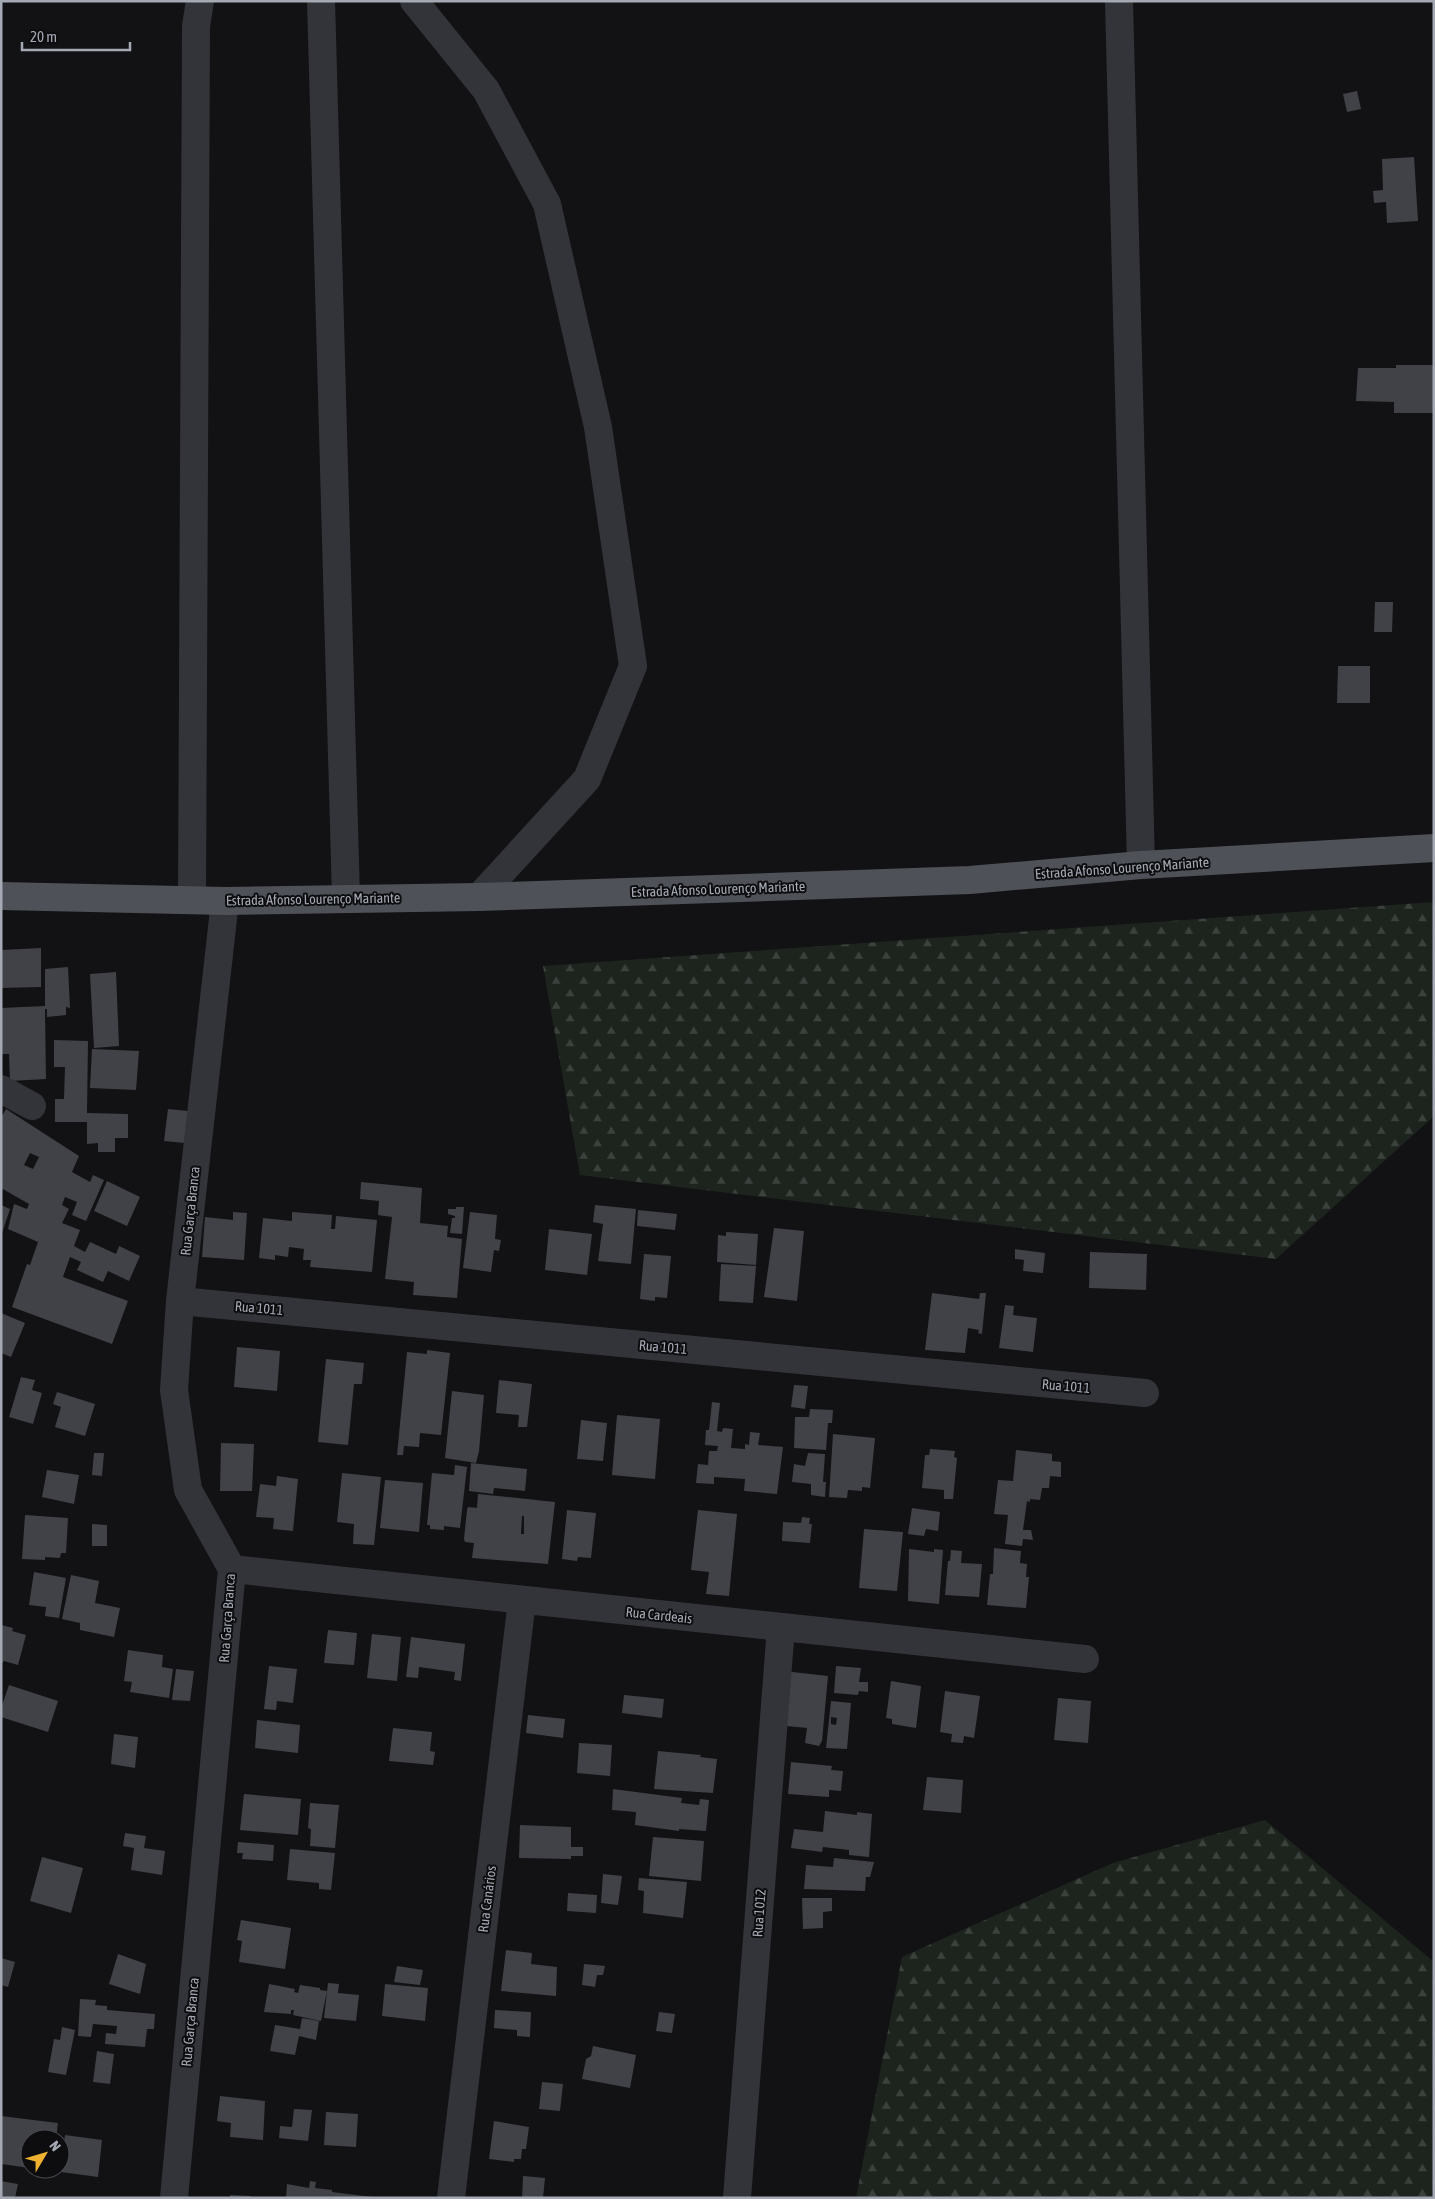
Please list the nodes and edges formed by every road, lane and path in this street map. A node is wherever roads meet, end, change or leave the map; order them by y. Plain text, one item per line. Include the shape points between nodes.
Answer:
1 (200, 1) edge
2 (321, 1) edge
3 (414, 1) edge
4 (1119, 1) edge
5 (1434, 848) edge
6 (1141, 865) junction
7 (1, 896) edge
8 (479, 897) junction
9 (346, 898) junction
10 (192, 900) junction
11 (225, 901) junction
12 (1, 1089) edge
13 (32, 1106) dead end
14 (180, 1301) junction
15 (1145, 1393) dead end
16 (232, 1569) junction
17 (522, 1600) junction
18 (781, 1627) junction
19 (1086, 1658) dead end
20 (174, 2198) edge
21 (451, 2198) edge
22 (737, 2198) edge

1 - 10 street via 196,36
2 - 9 street
3 - 8 street via 486,90 547,204 598,427 633,666 587,779
4 - 6 street
5 - 6 main road, Estrada Afonso Lourenço Mariante
6 - 8 main road, Estrada Afonso Lourenço Mariante via 970,880
7 - 10 main road, Estrada Afonso Lourenço Mariante
8 - 9 main road, Estrada Afonso Lourenço Mariante
9 - 11 main road, Estrada Afonso Lourenço Mariante
10 - 11 main road, Estrada Afonso Lourenço Mariante
11 - 14 street, Rua Garça Branca
12 - 13 street
14 - 15 street, Rua 1011
14 - 16 street, Rua Garça Branca via 174,1390 188,1490
16 - 17 street, Rua Cardeais
16 - 20 street, Rua Garça Branca
17 - 18 street, Rua Cardeais
17 - 21 street, Rua Canários
18 - 19 street, Rua Cardeais
18 - 22 street, Rua 1012

